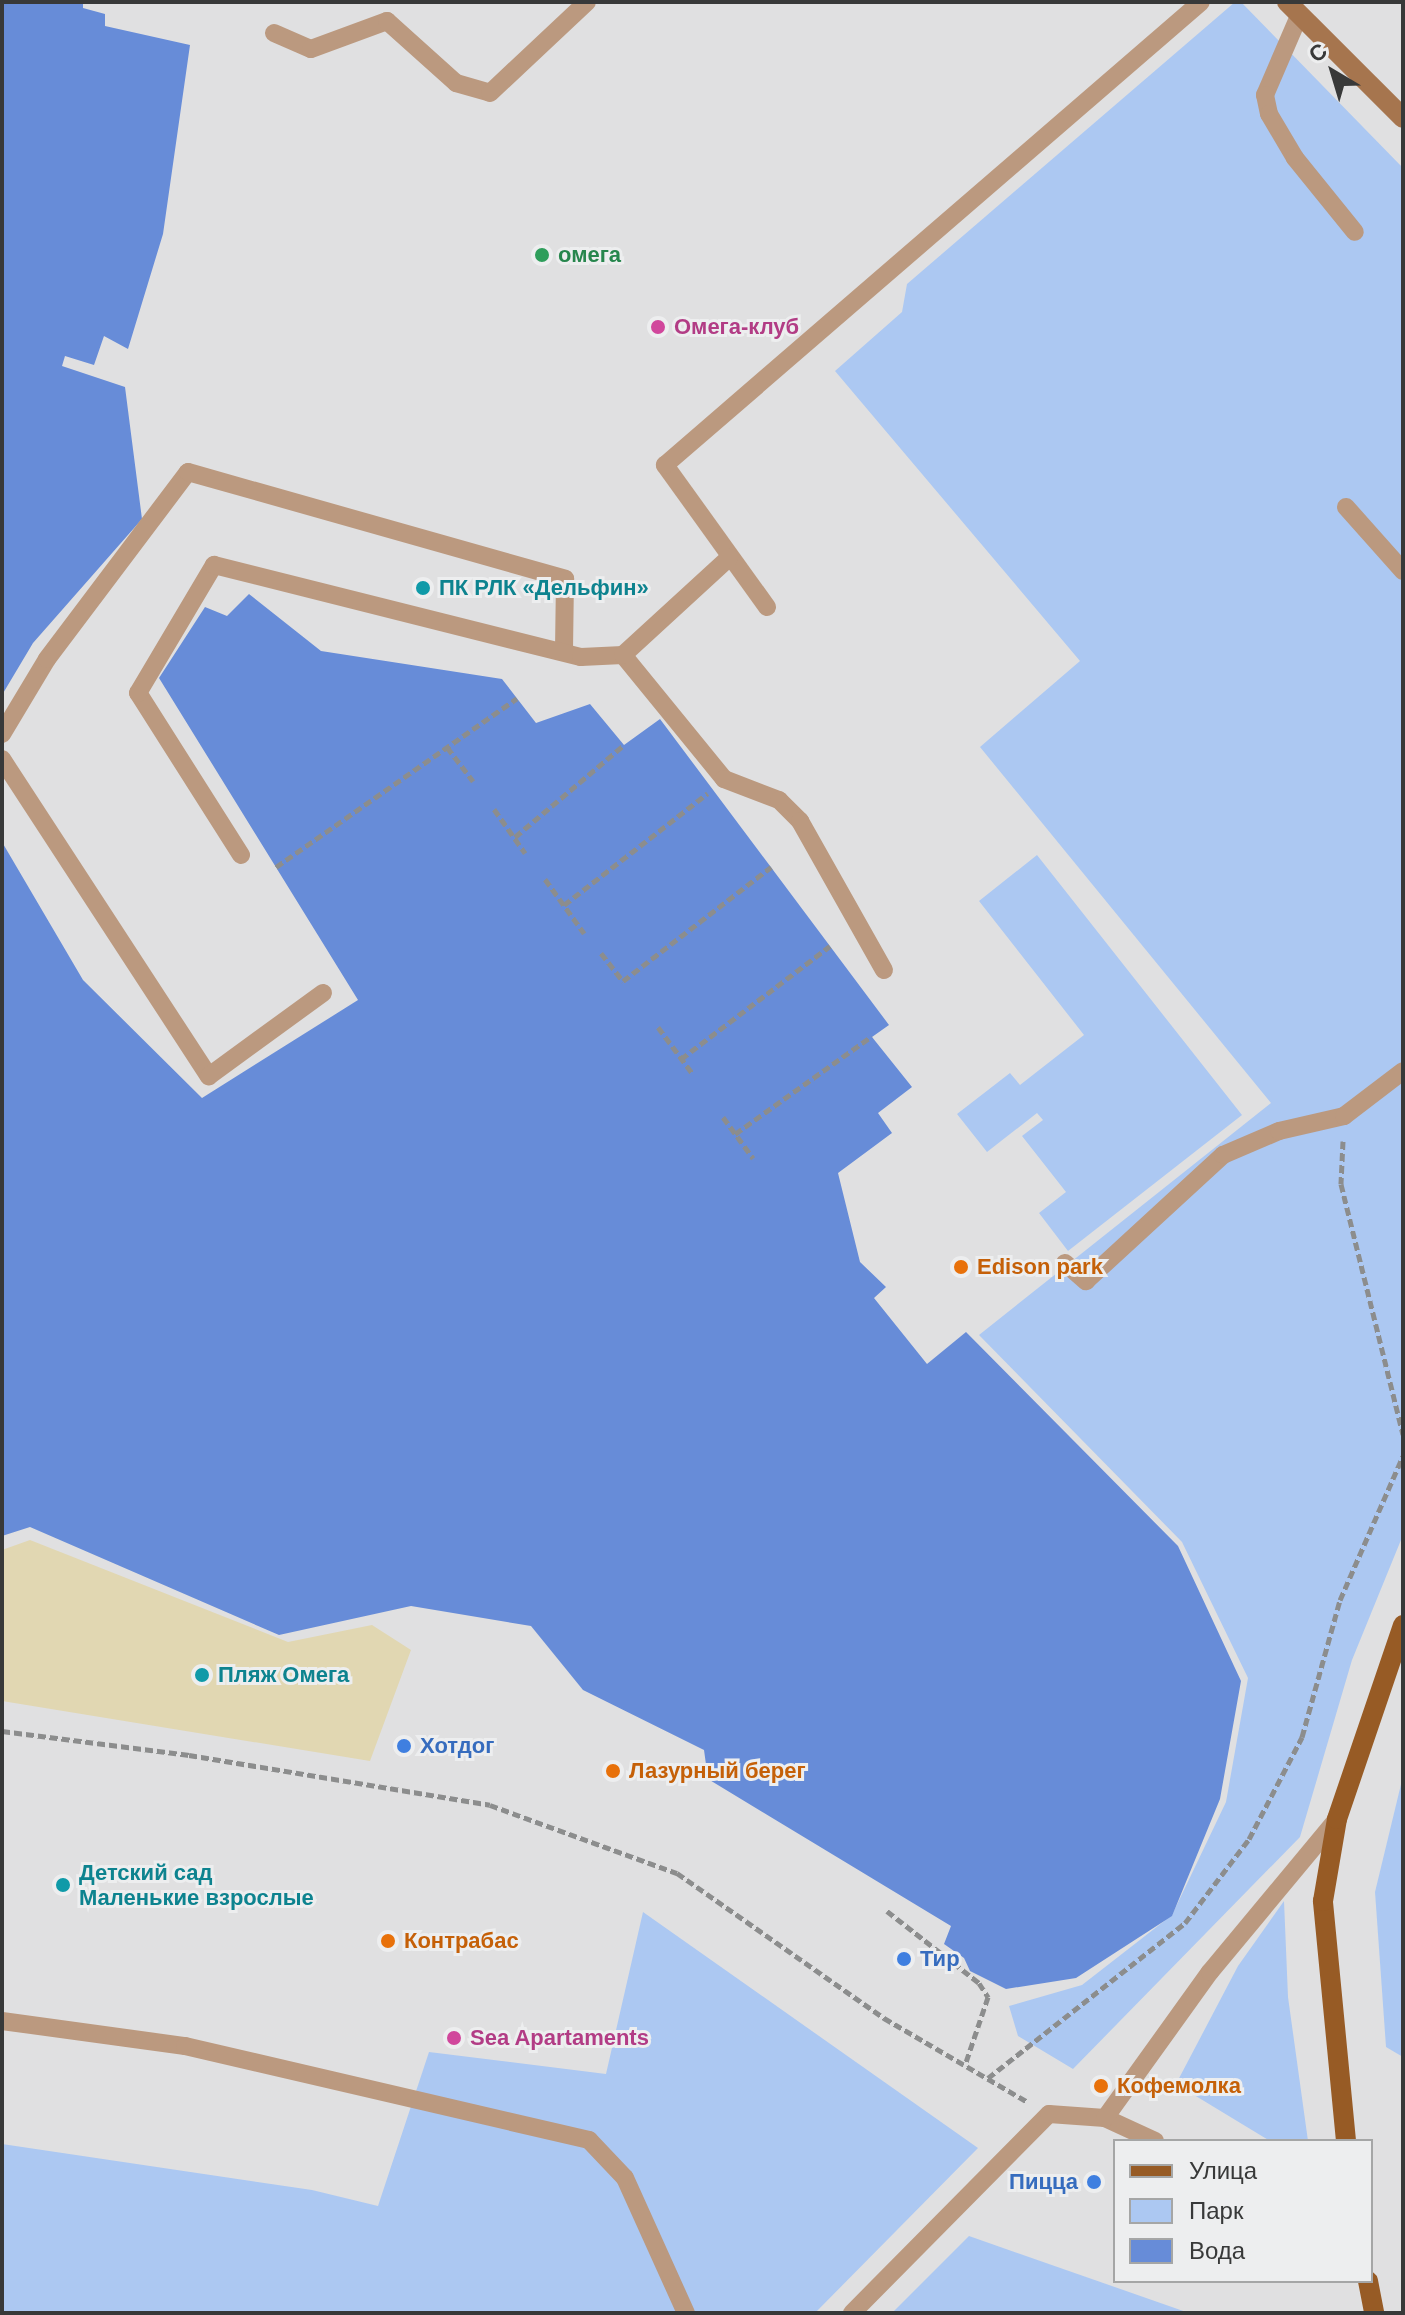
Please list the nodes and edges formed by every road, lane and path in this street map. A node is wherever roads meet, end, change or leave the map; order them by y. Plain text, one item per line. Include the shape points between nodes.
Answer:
1 (587, 2) edge
2 (1201, 2) edge
3 (1293, 9) edge
4 (274, 33) dead end
5 (1403, 118) edge
6 (1355, 232) dead end
7 (1346, 507) dead end
8 (729, 558) junction
9 (1403, 571) edge
10 (767, 607) dead end
11 (564, 652) junction
12 (623, 655) junction
13 (517, 698) dead end
14 (2, 734) edge
15 (624, 745) dead end
16 (447, 747) junction
17 (2, 759) edge
18 (473, 781) dead end
19 (713, 789) dead end
20 (494, 809) dead end
21 (515, 837) junction
22 (525, 853) dead end
23 (241, 855) dead end
24 (276, 867) dead end
25 (771, 867) dead end
26 (545, 879) dead end
27 (564, 905) junction
28 (584, 933) dead end
29 (830, 946) dead end
30 (601, 953) dead end
31 (884, 970) dead end
32 (323, 993) dead end
33 (658, 1027) dead end
34 (872, 1036) dead end
35 (681, 1059) junction
36 (1403, 1071) edge
37 (692, 1073) dead end
38 (1344, 1116) junction
39 (723, 1117) dead end
40 (735, 1134) junction
41 (753, 1158) dead end
42 (1065, 1263) dead end
43 (1403, 1434) edge
44 (1403, 1456) edge
45 (1403, 1625) edge
46 (2, 1731) edge
47 (1337, 1819) junction
48 (887, 1911) dead end
49 (2, 2021) edge
50 (965, 2065) junction
51 (988, 2078) junction
52 (1049, 2114) junction
53 (1105, 2118) junction
54 (1151, 2139) edge
55 (1346, 2139) edge
56 (1368, 2283) edge
57 (686, 2313) edge
58 (852, 2313) edge
59 (1374, 2313) edge

1 - 4 lane via 490,93 456,83 387,21 311,49
2 - 8 lane via 665,465
3 - 5 main road
3 - 6 lane via 1265,95 1269,114 1295,158
7 - 9 lane
8 - 10 lane
8 - 12 lane
11 - 12 lane
11 - 14 lane via 565,579 188,472 47,659
11 - 23 lane via 214,565 138,693
12 - 31 lane via 724,779 779,800 800,821
13 - 16 path
15 - 21 path
16 - 18 path
16 - 24 path
17 - 32 lane via 209,1076
19 - 27 path
20 - 21 path
21 - 22 path
25 - 30 path via 623,981
26 - 27 path
27 - 28 path
29 - 35 path
33 - 35 path
34 - 40 path
35 - 37 path
36 - 38 lane
38 - 42 lane via 1279,1131 1223,1155 1086,1281
38 - 43 path via 1341,1184
39 - 40 path
40 - 41 path
44 - 51 path via 1340,1600 1302,1737 1249,1839 1185,1923
45 - 47 main road
46 - 50 path via 189,1755 490,1805 677,1873 884,2018
47 - 53 lane via 1210,1972
47 - 55 main road via 1323,1901
48 - 50 path via 979,1983 988,1997
49 - 57 lane via 185,2046 589,2140 625,2178
50 - 51 path
51 - 52 path
52 - 53 lane
52 - 58 lane
53 - 54 lane
56 - 59 main road

